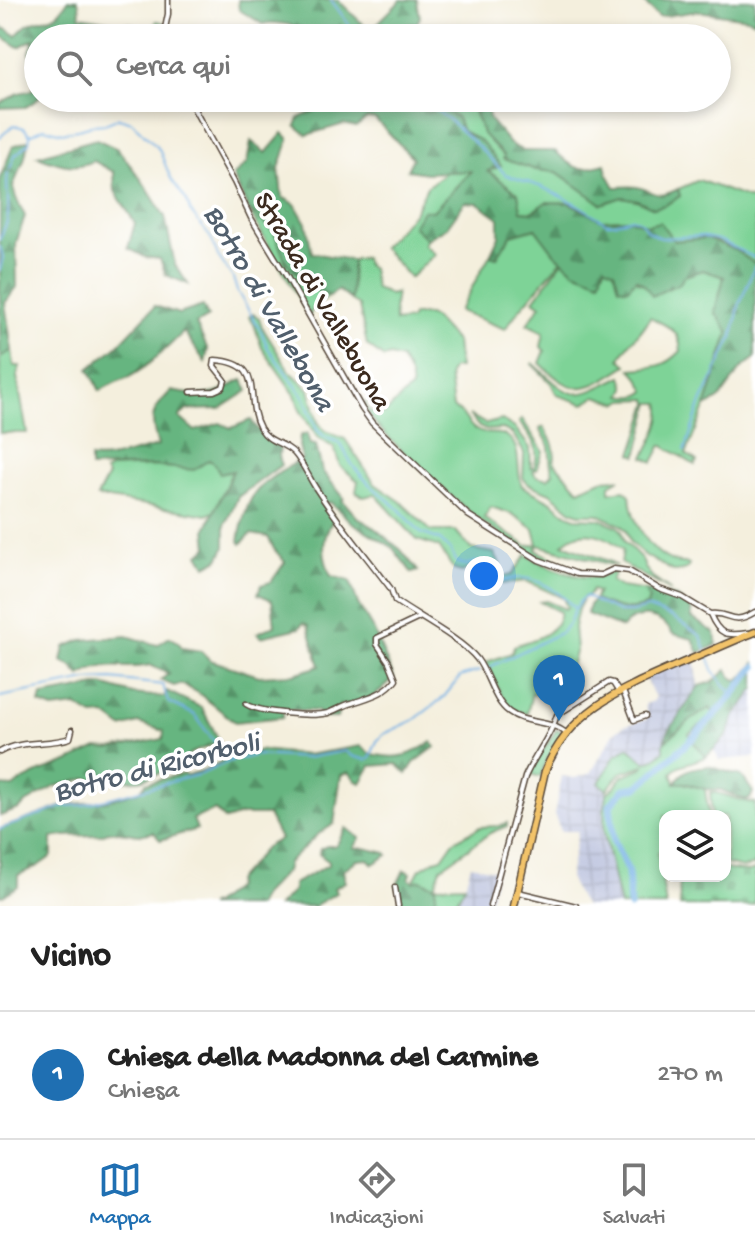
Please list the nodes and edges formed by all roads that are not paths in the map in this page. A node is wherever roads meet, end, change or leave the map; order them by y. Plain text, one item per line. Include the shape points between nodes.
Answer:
1 (168, 0) edge
2 (166, 24) edge
3 (196, 112) edge
4 (191, 392) dead end
5 (755, 612) edge
6 (710, 614) junction
7 (420, 617) junction
8 (753, 633) edge
9 (729, 634) junction
10 (720, 647) junction
11 (620, 690) junction
12 (246, 704) dead end
13 (645, 716) dead end
14 (554, 726) junction
15 (72, 730) dead end
16 (567, 734) junction
17 (0, 752) edge
18 (395, 887) dead end
19 (518, 892) junction
20 (398, 906) edge
21 (490, 906) edge
22 (514, 906) edge
23 (576, 906) edge

1 - 2 street
3 - 6 street, Strada di Vallebuona via 362,409 390,442 468,515 539,560 577,574 629,571
4 - 7 street via 223,387 215,360 240,365 248,374 258,425 268,439 295,454 395,601
5 - 6 street via 736,620
6 - 9 street via 720,631
7 - 12 street via 377,638 396,679 374,696 327,713 265,711
7 - 14 street via 467,648 507,711
8 - 9 street
8 - 10 main road
9 - 10 street
10 - 11 main road
11 - 13 street via 634,720
11 - 14 street via 609,682 559,712
11 - 16 main road
14 - 16 street
14 - 21 street via 525,777
15 - 17 street via 70,738 58,742 13,745
16 - 19 main road via 545,771
18 - 20 street
19 - 22 main road
19 - 23 street

